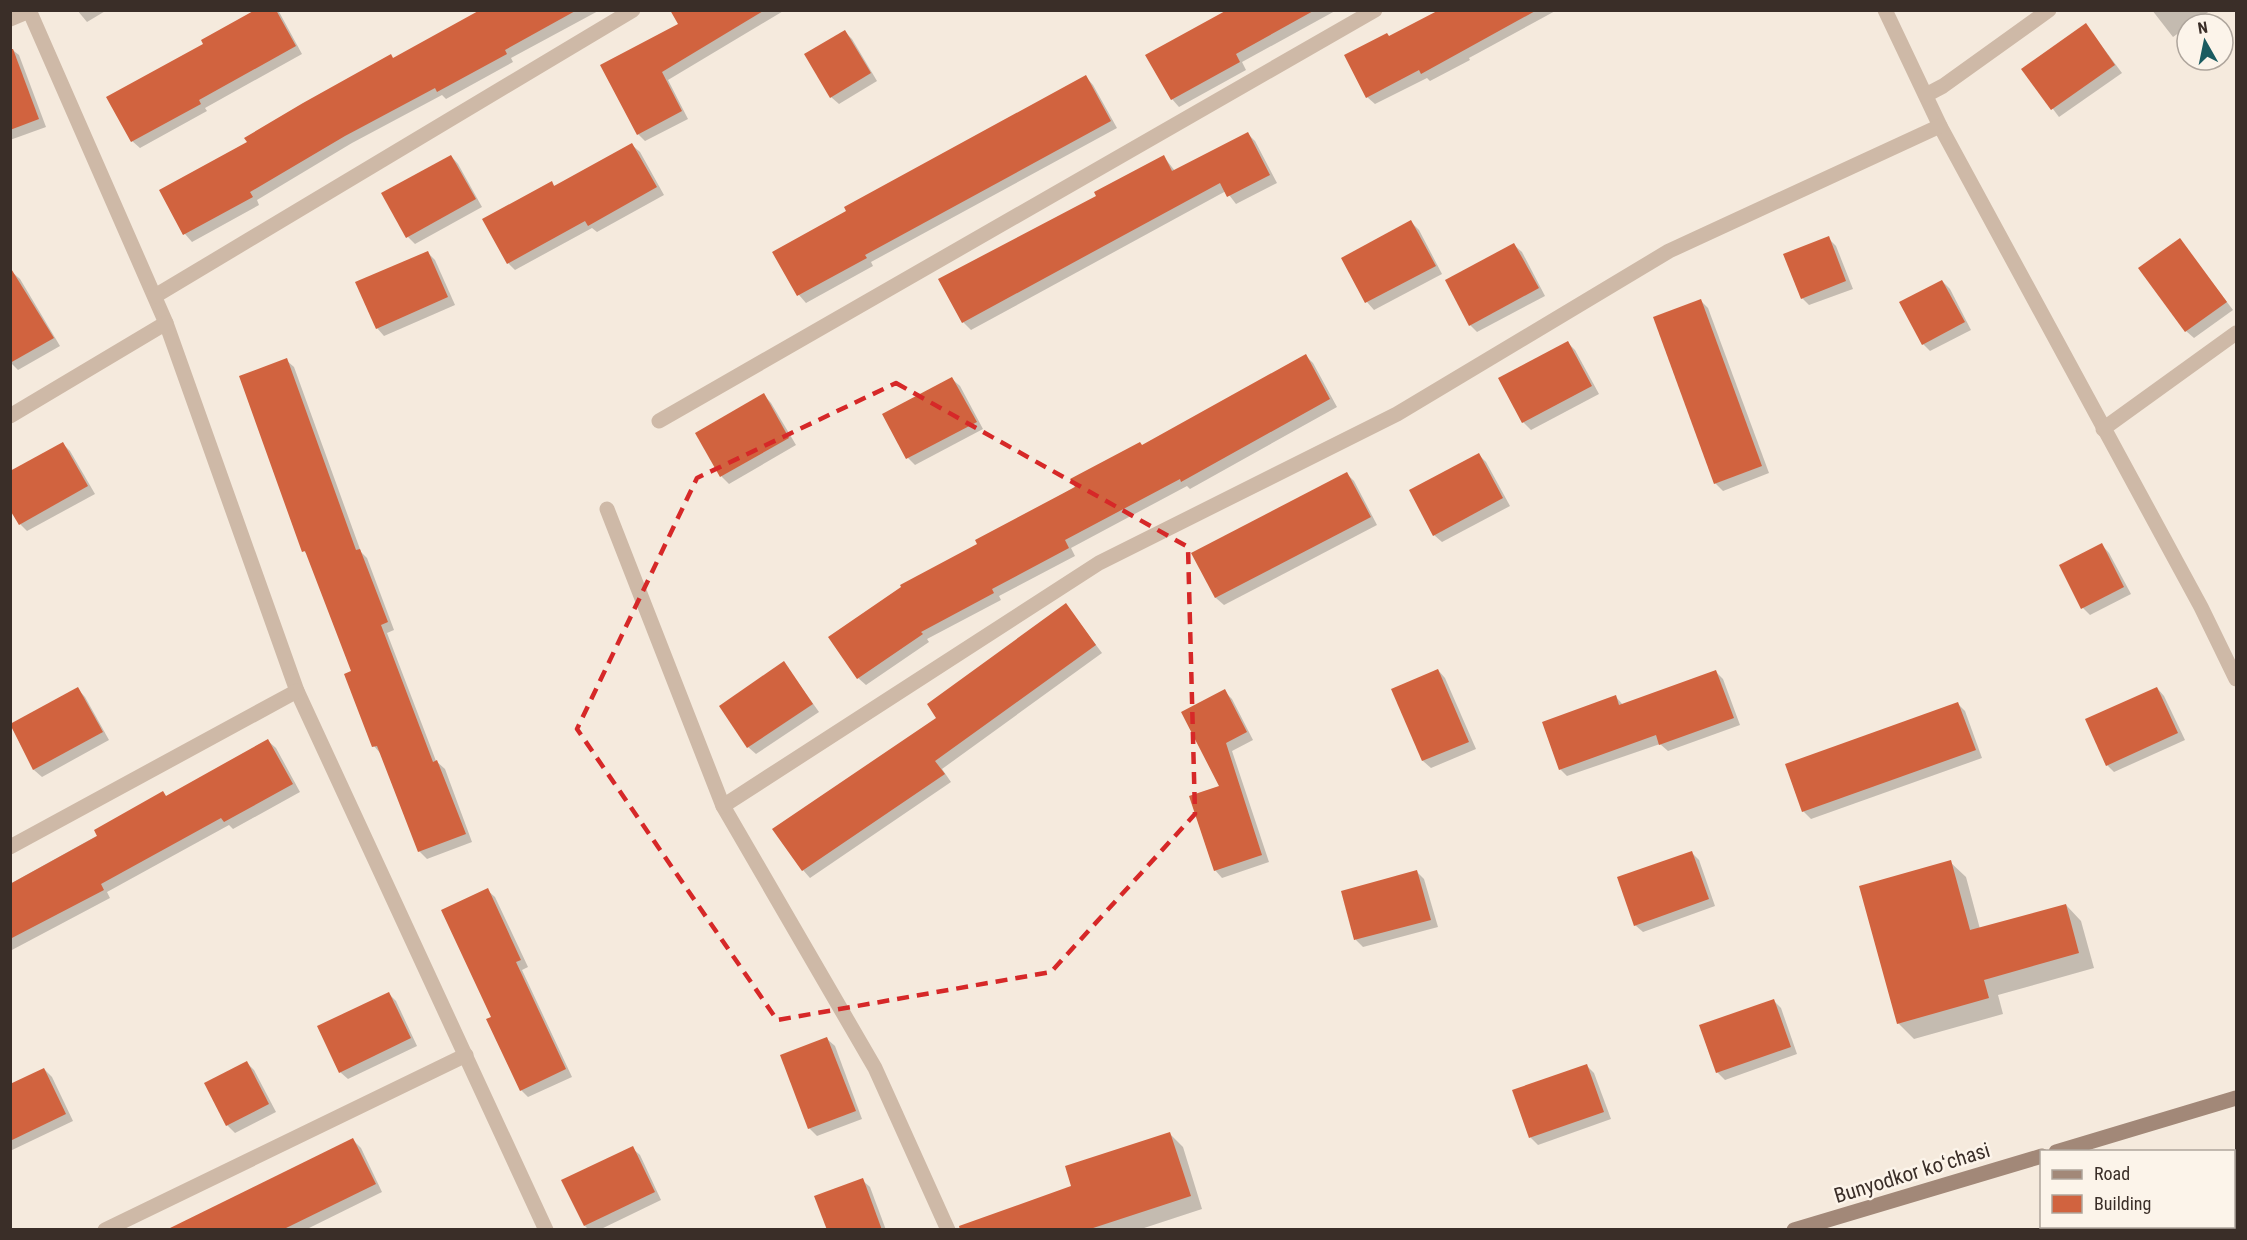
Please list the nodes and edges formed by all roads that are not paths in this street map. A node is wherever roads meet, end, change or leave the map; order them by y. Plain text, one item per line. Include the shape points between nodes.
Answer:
1 (633, 10) edge
2 (1375, 10) edge
3 (1885, 10) edge
4 (2049, 10) edge
5 (29, 11) edge
6 (10, 19) edge
7 (1926, 95) junction
8 (1940, 126) junction
9 (155, 297) junction
10 (166, 323) junction
11 (2236, 333) edge
12 (10, 416) edge
13 (659, 421) dead end
14 (2103, 429) junction
15 (607, 508) dead end
16 (2236, 679) edge
17 (297, 692) junction
18 (723, 806) junction
19 (10, 847) edge
20 (465, 1056) junction
21 (2236, 1098) edge
22 (2063, 1150) edge
23 (2040, 1157) edge
24 (105, 1230) edge
25 (546, 1230) edge
26 (948, 1230) edge
27 (1794, 1230) edge

1 - 9 street
2 - 13 street
3 - 7 street
4 - 7 street
5 - 6 street
5 - 9 street
7 - 8 street
8 - 14 street
8 - 18 street via 1669,251 1397,414 1100,563
9 - 10 street
10 - 12 street
10 - 17 street
11 - 14 street
14 - 16 street
15 - 18 street
17 - 19 street
17 - 20 street
18 - 26 street via 875,1068
20 - 24 street
20 - 25 street
21 - 22 main road
23 - 27 main road, Bunyodkor koʻchasi

